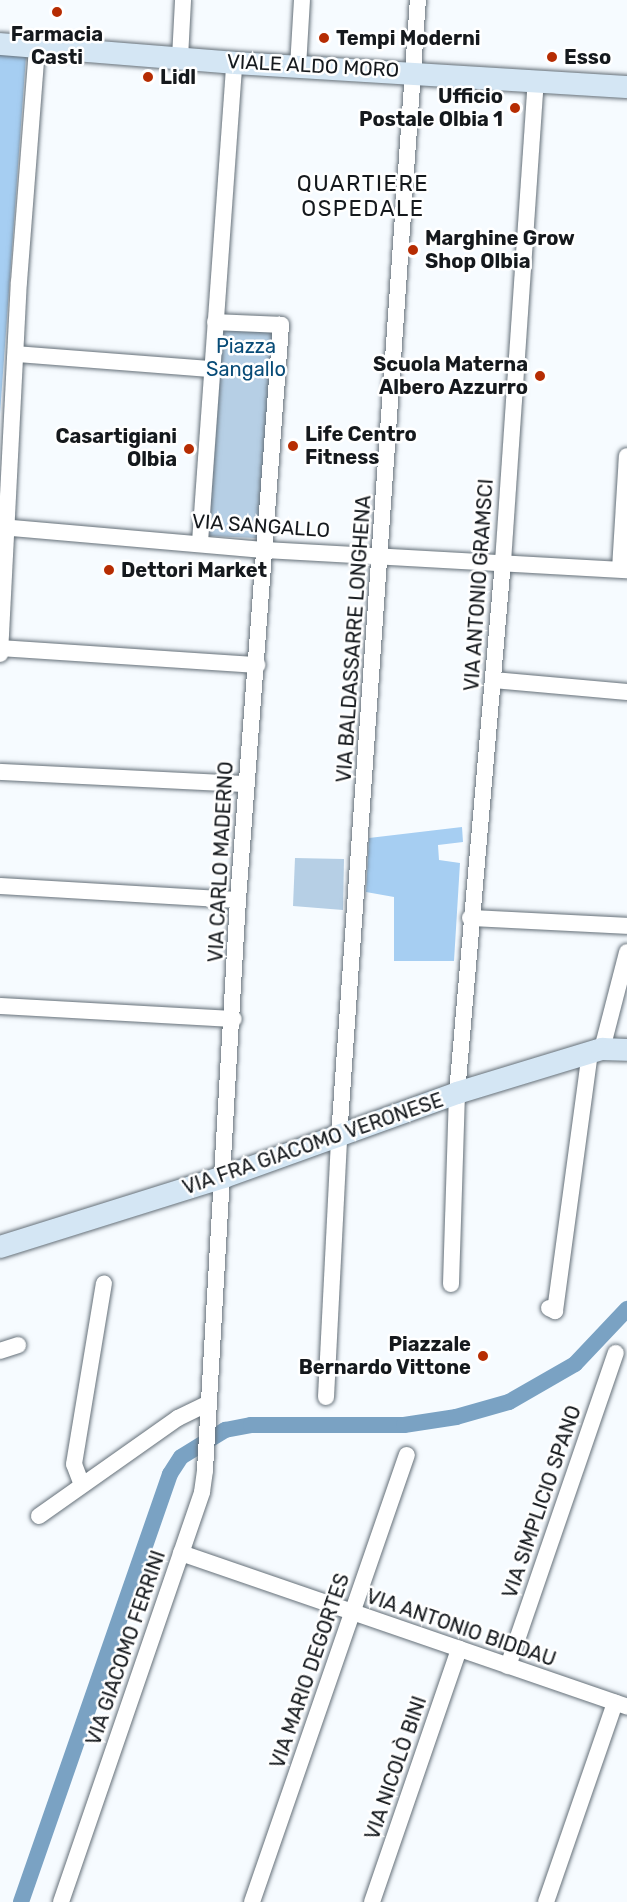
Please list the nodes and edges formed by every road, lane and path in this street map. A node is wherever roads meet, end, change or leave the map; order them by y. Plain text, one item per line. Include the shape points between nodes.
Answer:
1 (183, 0) edge
2 (302, 0) edge
3 (418, 0) edge
4 (0, 44) edge
5 (37, 47) junction
6 (180, 58) junction
7 (234, 63) junction
8 (298, 67) junction
9 (412, 71) junction
10 (536, 80) junction
11 (627, 87) edge
12 (215, 322) junction
13 (15, 354) junction
14 (211, 369) junction
15 (627, 456) edge
16 (2, 528) edge
17 (200, 542) junction
18 (264, 550) junction
19 (381, 554) junction
20 (503, 562) junction
21 (623, 569) edge
22 (0, 648) edge
23 (0, 654) edge
24 (256, 665) junction
25 (493, 680) junction
26 (627, 692) edge
27 (0, 772) edge
28 (246, 784) junction
29 (0, 886) edge
30 (238, 900) junction
31 (470, 918) junction
32 (627, 926) edge
33 (627, 952) edge
34 (0, 1006) edge
35 (234, 1019) junction
36 (627, 1050) edge
37 (596, 1051) junction
38 (457, 1093) junction
39 (339, 1137) junction
40 (224, 1177) junction
41 (0, 1247) edge
42 (104, 1283) dead end
43 (451, 1284) dead end
44 (549, 1308) dead end
45 (18, 1345) dead end
46 (0, 1351) edge
47 (616, 1353) dead end
48 (326, 1397) dead end
49 (208, 1410) junction
50 (407, 1455) dead end
51 (82, 1485) junction
52 (39, 1516) dead end
53 (181, 1553) junction
54 (351, 1614) junction
55 (459, 1648) junction
56 (508, 1666) junction
57 (621, 1705) edge
58 (61, 1902) edge
59 (252, 1902) edge
60 (372, 1902) edge
61 (546, 1902) edge

1 - 6 street
2 - 8 street
3 - 9 street, VIA BALDASSARRE LONGHENA
4 - 5 street, VIALE ALDO MORO
5 - 6 street, VIALE ALDO MORO
5 - 13 street
6 - 7 street, VIALE ALDO MORO
7 - 8 street, VIALE ALDO MORO
7 - 12 street
8 - 9 street, VIALE ALDO MORO
9 - 10 street, VIALE ALDO MORO
9 - 19 street, VIA BALDASSARRE LONGHENA
10 - 11 street, VIALE ALDO MORO
10 - 20 street, VIA ANTONIO GRAMSCI
12 - 14 street
12 - 18 street via 281,325
13 - 14 street
13 - 16 street
14 - 17 street
15 - 21 street
16 - 17 street, VIA SANGALLO
16 - 22 street
17 - 18 street, VIA SANGALLO
18 - 19 street, VIA SANGALLO
18 - 24 street, VIA CARLO MADERNO
19 - 20 street, VIA SANGALLO
19 - 39 street, VIA BALDASSARRE LONGHENA
20 - 21 street, VIA SANGALLO
20 - 25 street, VIA ANTONIO GRAMSCI
22 - 23 street
22 - 24 street
24 - 28 street, VIA CARLO MADERNO
25 - 26 street
25 - 31 street, VIA ANTONIO GRAMSCI
27 - 28 street
28 - 30 street, VIA CARLO MADERNO
29 - 30 street
30 - 35 street, VIA CARLO MADERNO
31 - 32 street
31 - 38 street, VIA ANTONIO GRAMSCI
33 - 37 street
34 - 35 street
35 - 40 street, VIA CARLO MADERNO
36 - 37 street, VIA FRA GIACOMO VERONESE
37 - 38 street, VIA FRA GIACOMO VERONESE
37 - 44 street via 555,1311
38 - 39 street, VIA FRA GIACOMO VERONESE
38 - 43 street, VIA ANTONIO GRAMSCI
39 - 40 street, VIA FRA GIACOMO VERONESE
39 - 48 street, VIA BALDASSARRE LONGHENA
40 - 41 street, VIA FRA GIACOMO VERONESE
40 - 49 street, VIA CARLO MADERNO
42 - 51 street via 74,1464
45 - 46 street
47 - 56 street, VIA SIMPLICIO SPANO
49 - 51 street via 178,1419
49 - 53 street, VIA GIACOMO FERRINI via 206,1470
50 - 54 street, VIA MARIO DEGORTES
51 - 52 street
53 - 54 street, VIA ANTONIO BIDDAU
53 - 58 street, VIA GIACOMO FERRINI
54 - 55 street, VIA ANTONIO BIDDAU
54 - 59 street, VIA MARIO DEGORTES
55 - 56 street, VIA ANTONIO BIDDAU
55 - 60 street, VIA NICOLÒ BINI
56 - 57 street, VIA ANTONIO BIDDAU
57 - 61 street

